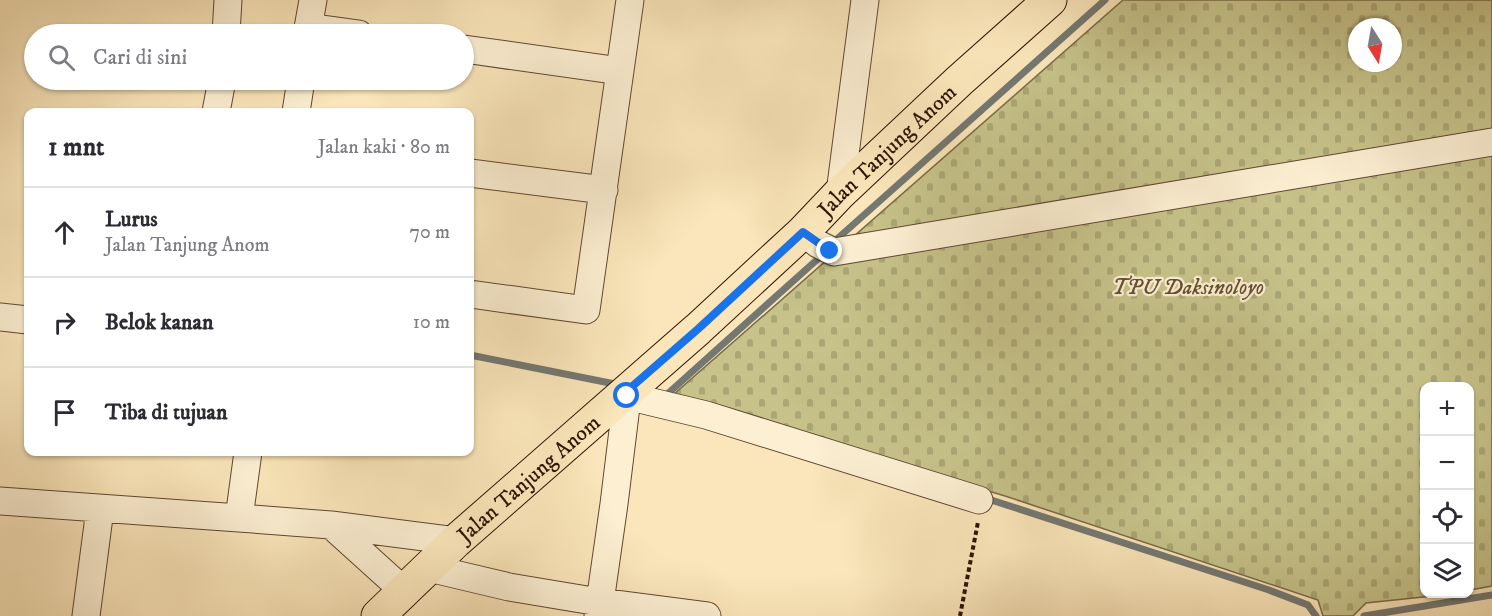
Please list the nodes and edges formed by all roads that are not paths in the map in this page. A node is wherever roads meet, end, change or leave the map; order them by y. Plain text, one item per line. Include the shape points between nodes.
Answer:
1 (228, 0) edge
2 (313, 0) edge
3 (630, 0) edge
4 (865, 0) edge
5 (1050, 0) edge
6 (227, 24) edge
7 (309, 24) edge
8 (474, 50) edge
9 (620, 71) junction
10 (220, 90) edge
11 (299, 90) edge
12 (217, 108) edge
13 (297, 108) edge
14 (1492, 142) edge
15 (474, 174) edge
16 (604, 190) junction
17 (840, 194) junction
18 (803, 232) junction
19 (474, 295) edge
20 (0, 317) edge
21 (24, 320) edge
22 (628, 393) junction
23 (247, 456) edge
24 (979, 500) road end
25 (0, 501) edge
26 (100, 509) junction
27 (238, 518) junction
28 (331, 525) junction
29 (456, 541) junction
30 (429, 568) junction
31 (404, 591) junction
32 (599, 609) edge
33 (86, 616) edge
34 (378, 616) edge
35 (707, 616) edge

1 - 6 street
2 - 7 street
3 - 9 street
4 - 17 street
5 - 17 main road, Jalan Tanjung Anom
8 - 9 street
9 - 16 street
10 - 12 street
11 - 13 street
14 - 18 street via 834,252
15 - 16 street
16 - 19 street via 586,310
17 - 18 main road, Jalan Tanjung Anom
18 - 22 main road, Jalan Tanjung Anom
20 - 21 street
22 - 24 street
22 - 29 main road, Jalan Tanjung Anom
22 - 32 street
23 - 27 street
25 - 26 street
26 - 27 street
26 - 33 street
27 - 28 street
28 - 29 street
28 - 31 street
29 - 30 main road, Jalan Tanjung Anom
30 - 31 main road, Jalan Tanjung Anom
30 - 32 street
31 - 34 main road, Jalan Tanjung Anom
32 - 35 street

